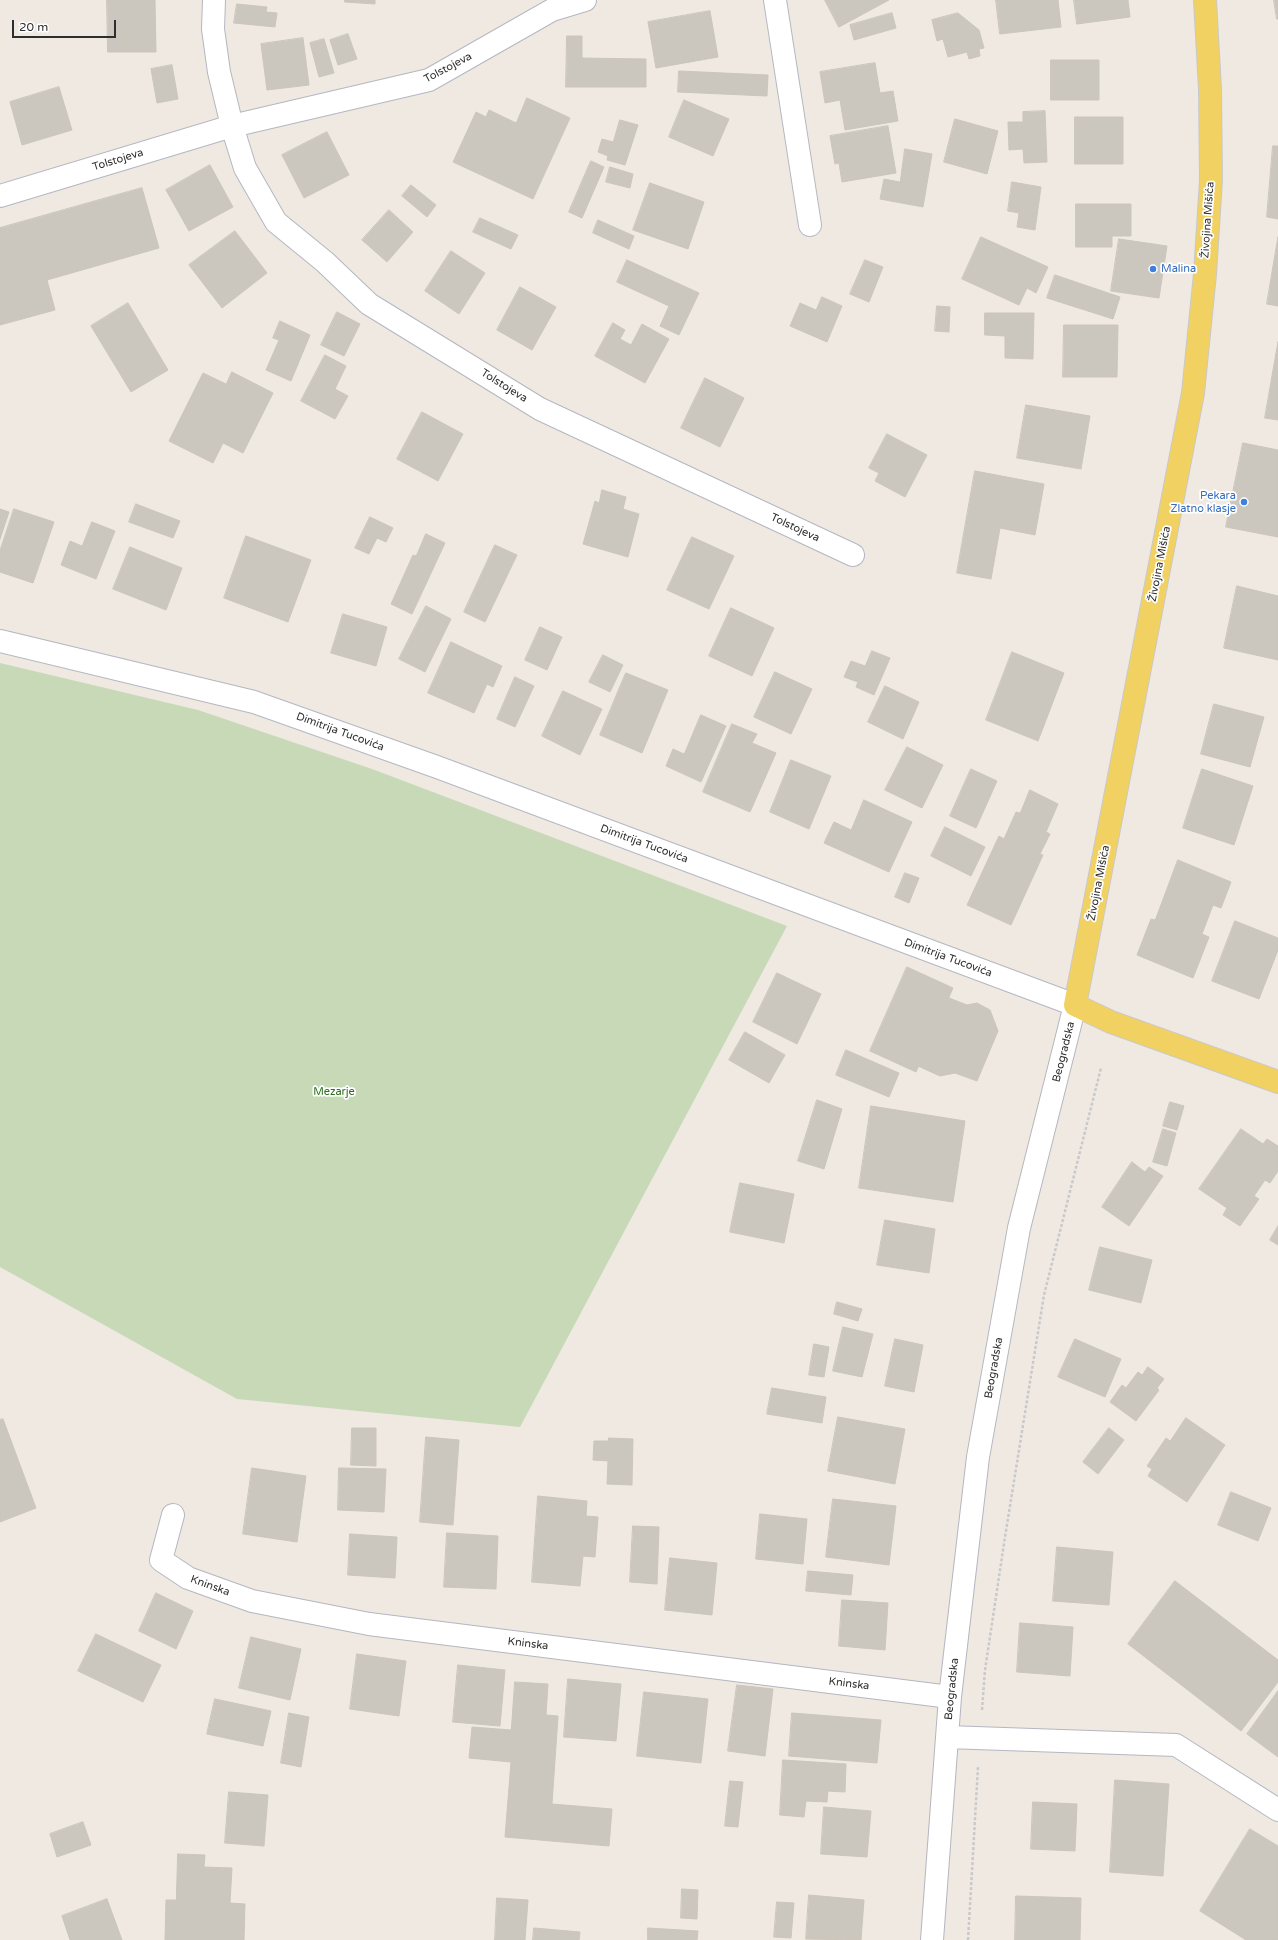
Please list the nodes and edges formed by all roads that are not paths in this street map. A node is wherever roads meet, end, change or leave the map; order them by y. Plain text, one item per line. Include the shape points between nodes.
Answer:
1 (214, 0) edge
2 (585, 0) edge
3 (775, 0) edge
4 (1205, 0) edge
5 (232, 126) junction
6 (1, 190) edge
7 (810, 225) dead end
8 (853, 555) dead end
9 (0, 641) edge
10 (1075, 1005) junction
11 (1278, 1082) edge
12 (173, 1515) dead end
13 (950, 1697) junction
14 (947, 1737) junction
15 (1278, 1810) edge
16 (932, 1940) edge

1 - 5 street, Tolstojeva via 214,30 219,72
2 - 5 street, Tolstojeva via 552,10 429,80
3 - 7 street
4 - 10 main road, Živojina Mišića via 1210,89 1211,180 1193,393
5 - 6 street, Tolstojeva
5 - 8 street, Tolstojeva via 245,168 276,222 369,304 540,409
9 - 10 street, Dimitrija Tucovića via 254,702 437,767
10 - 11 main road, Dimitrija Tucovića via 1111,1022
10 - 13 street, Beogradska via 1019,1228 978,1456
12 - 13 street, Kninska via 161,1560 188,1578 252,1600 369,1624
13 - 14 street, Beogradska
14 - 15 street via 1176,1746
14 - 16 street, Beogradska

